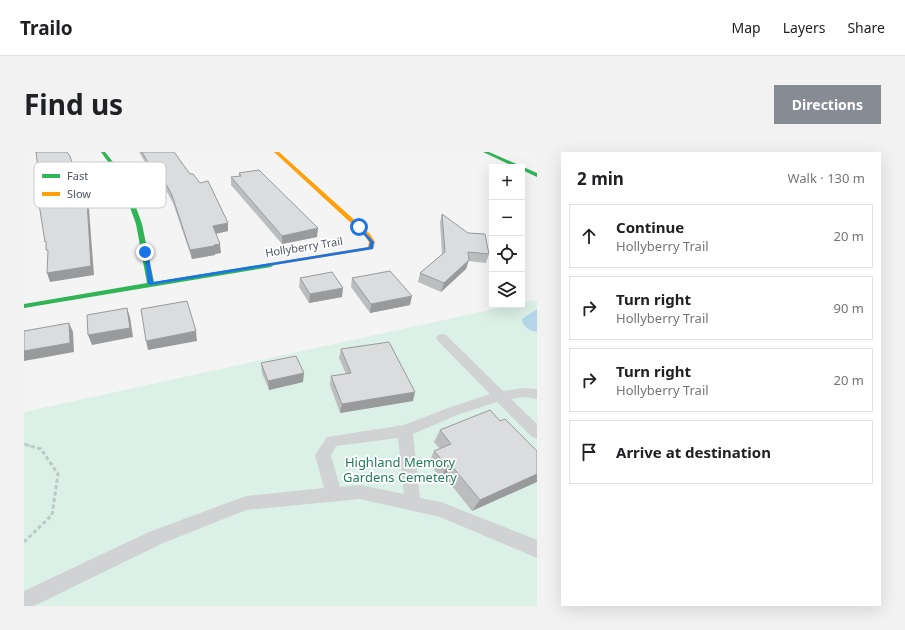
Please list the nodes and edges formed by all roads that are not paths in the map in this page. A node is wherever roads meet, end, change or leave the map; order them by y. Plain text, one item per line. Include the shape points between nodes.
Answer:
1 (103, 152) edge
2 (276, 152) edge
3 (485, 152) edge
4 (111, 162) edge
5 (512, 164) edge
6 (525, 170) edge
7 (537, 175) edge
8 (133, 208) edge
9 (151, 284) junction
10 (24, 306) edge
11 (442, 338) dead end
12 (537, 394) edge
13 (499, 395) junction
14 (405, 431) junction
15 (537, 433) edge
16 (334, 494) junction
17 (413, 504) junction
18 (537, 549) edge
19 (24, 601) edge

1 - 4 main road
2 - 9 main road, Hollyberry Trail via 368,236 372,242 371,248
3 - 5 main road
6 - 7 main road
8 - 9 main road
9 - 10 main road, Hollyberry Trail
11 - 13 lane
12 - 13 lane via 530,392
13 - 14 lane
13 - 15 lane
14 - 16 lane via 332,441 323,455
14 - 17 lane
16 - 17 lane via 360,492
16 - 19 lane via 246,503 155,538
17 - 18 lane via 441,510

